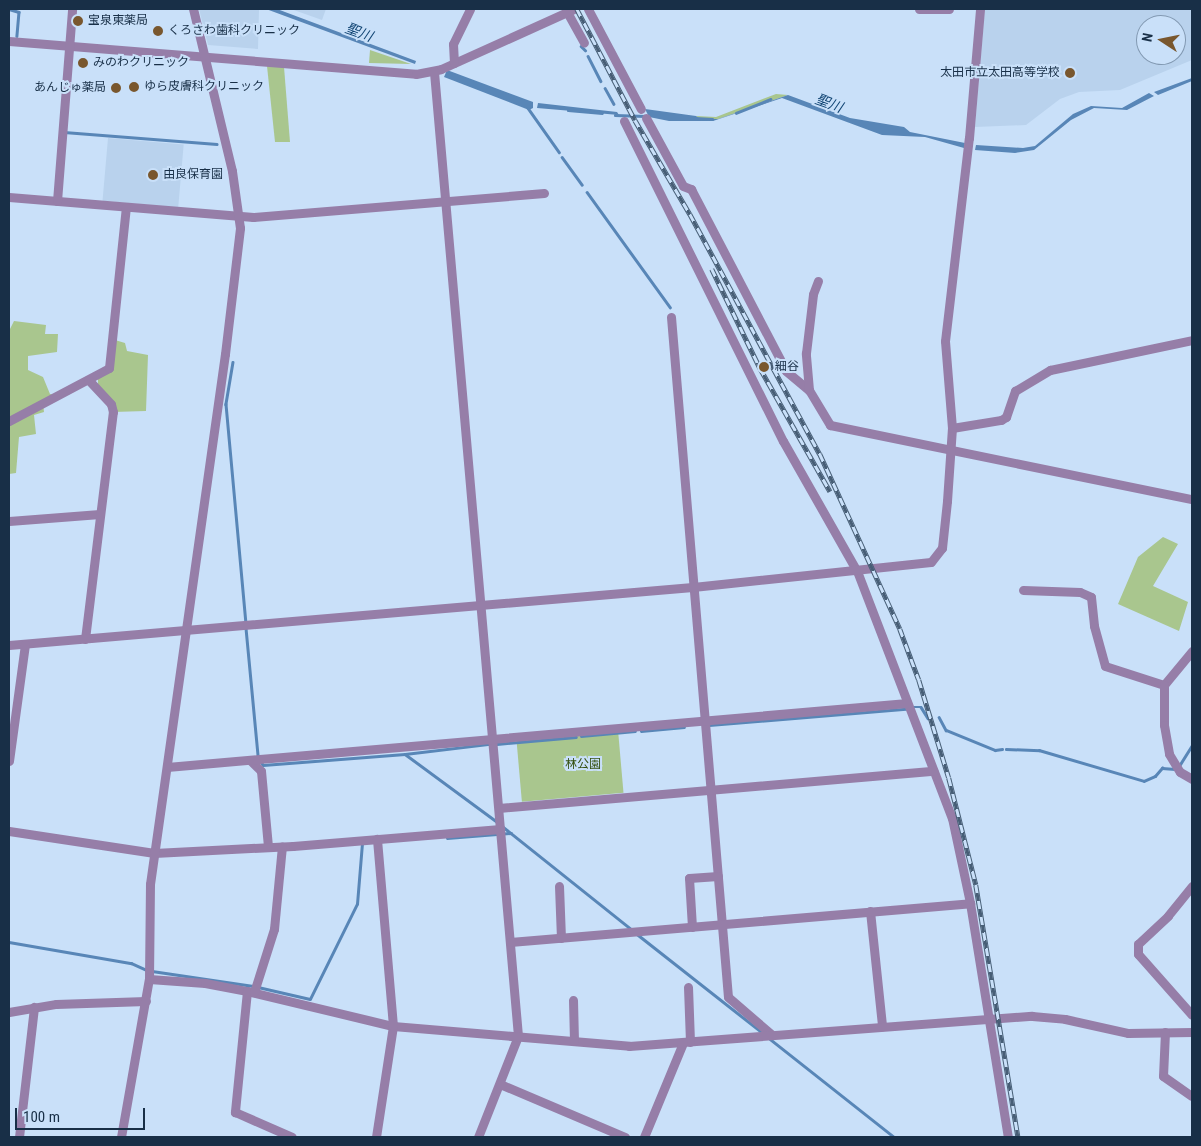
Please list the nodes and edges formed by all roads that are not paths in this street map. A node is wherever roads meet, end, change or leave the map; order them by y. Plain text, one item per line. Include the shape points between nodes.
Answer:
1 (72, 9) edge
2 (193, 9) edge
3 (470, 9) edge
4 (588, 9) edge
5 (919, 9) edge
6 (949, 9) edge
7 (980, 9) edge
8 (571, 11) edge
9 (9, 42) edge
10 (584, 43) dead end
11 (69, 46) junction
12 (205, 55) junction
13 (454, 63) junction
14 (434, 72) junction
15 (641, 109) dead end
16 (646, 118) dead end
17 (624, 121) dead end
18 (544, 193) dead end
19 (9, 197) edge
20 (447, 200) junction
21 (57, 201) junction
22 (126, 207) junction
23 (240, 216) junction
24 (818, 281) dead end
25 (671, 317) dead end
26 (1192, 340) edge
27 (89, 380) junction
28 (809, 390) junction
29 (9, 421) edge
30 (952, 428) junction
31 (950, 450) junction
32 (1192, 499) edge
33 (100, 514) junction
34 (9, 521) edge
35 (856, 571) junction
36 (693, 587) junction
37 (1023, 590) dead end
38 (481, 604) junction
39 (188, 629) junction
40 (86, 638) junction
41 (25, 644) junction
42 (9, 645) edge
43 (1192, 651) edge
44 (1164, 685) junction
45 (907, 703) junction
46 (704, 720) junction
47 (493, 739) junction
48 (9, 761) edge
49 (251, 761) junction
50 (167, 767) junction
51 (933, 771) junction
52 (1192, 779) edge
53 (710, 790) junction
54 (499, 808) junction
55 (500, 829) junction
56 (9, 832) edge
57 (377, 839) junction
58 (282, 846) junction
59 (268, 847) junction
60 (154, 852) junction
61 (718, 876) junction
62 (559, 886) dead end
63 (1192, 886) edge
64 (970, 902) junction
65 (870, 911) junction
66 (722, 924) junction
67 (692, 927) junction
68 (561, 938) junction
69 (510, 942) junction
70 (149, 979) junction
71 (688, 987) dead end
72 (251, 992) junction
73 (573, 1000) dead end
74 (146, 1002) junction
75 (34, 1007) junction
76 (9, 1012) edge
77 (1192, 1014) edge
78 (989, 1018) junction
79 (393, 1026) junction
80 (882, 1026) junction
81 (1165, 1032) junction
82 (1192, 1032) edge
83 (771, 1034) junction
84 (518, 1036) junction
85 (574, 1041) junction
86 (687, 1043) junction
87 (500, 1084) junction
88 (1192, 1096) edge
89 (276, 1134) edge
90 (19, 1137) edge
91 (121, 1137) edge
92 (292, 1137) edge
93 (376, 1137) edge
94 (478, 1137) edge
95 (626, 1137) edge
96 (644, 1137) edge
97 (1008, 1137) edge

1 - 11 street
2 - 12 street
3 - 13 street via 453,44
4 - 15 street
5 - 6 street
7 - 30 street via 968,148 945,341
8 - 10 street
8 - 13 street
9 - 11 street
11 - 12 street
11 - 21 street
12 - 14 street via 407,74
12 - 23 street
13 - 14 street
14 - 20 street
16 - 28 street via 683,186 691,189 786,371
17 - 35 street via 778,432
18 - 20 street
19 - 21 street
20 - 23 street via 314,213
20 - 38 street
21 - 22 street
22 - 23 street
22 - 27 street via 112,357 109,368
23 - 39 street
24 - 28 street via 813,294 806,353
25 - 36 street
26 - 30 street via 1050,370 1015,391 1006,417 1001,420
27 - 29 street
27 - 33 street via 111,404 113,412
28 - 31 street via 830,425
30 - 31 street
31 - 32 street
31 - 35 street via 942,548 931,562
33 - 34 street
33 - 40 street
35 - 36 street
35 - 45 street
36 - 38 street
36 - 46 street
37 - 44 street via 1080,592 1091,597 1094,626 1105,666
38 - 39 street
38 - 47 street
39 - 40 street
39 - 50 street
40 - 41 street
41 - 42 street
41 - 48 street
43 - 44 street
44 - 52 street via 1164,725 1169,754 1180,772
45 - 46 street
45 - 51 street
46 - 47 street
46 - 53 street
47 - 49 street
47 - 54 street
49 - 50 street
49 - 59 street via 261,771
50 - 60 street
51 - 53 street
51 - 64 street via 952,818
53 - 54 street
53 - 61 street
54 - 55 street
55 - 57 street
55 - 69 street
56 - 60 street
57 - 58 street
57 - 79 street
58 - 59 street
58 - 72 street via 274,929
59 - 60 street
60 - 70 street via 150,884
61 - 66 street
61 - 67 street via 688,878
62 - 68 street
63 - 77 street via 1168,916 1138,944 1138,954
64 - 65 street
64 - 78 street
65 - 66 street
65 - 80 street
66 - 67 street
66 - 83 street via 728,997
67 - 68 street
68 - 69 street
69 - 84 street
70 - 72 street via 204,983
70 - 74 street
71 - 86 street
72 - 79 street
72 - 89 street via 235,1112
73 - 85 street
74 - 75 street
74 - 91 street
75 - 76 street
75 - 90 street
78 - 80 street
78 - 81 street via 1032,1016 1128,1032
78 - 97 street
79 - 84 street
79 - 93 street
80 - 83 street
81 - 82 street
81 - 88 street via 1162,1076
83 - 86 street
84 - 85 street
84 - 87 street
85 - 86 street via 629,1046
86 - 96 street
87 - 94 street
87 - 95 street
89 - 92 street

